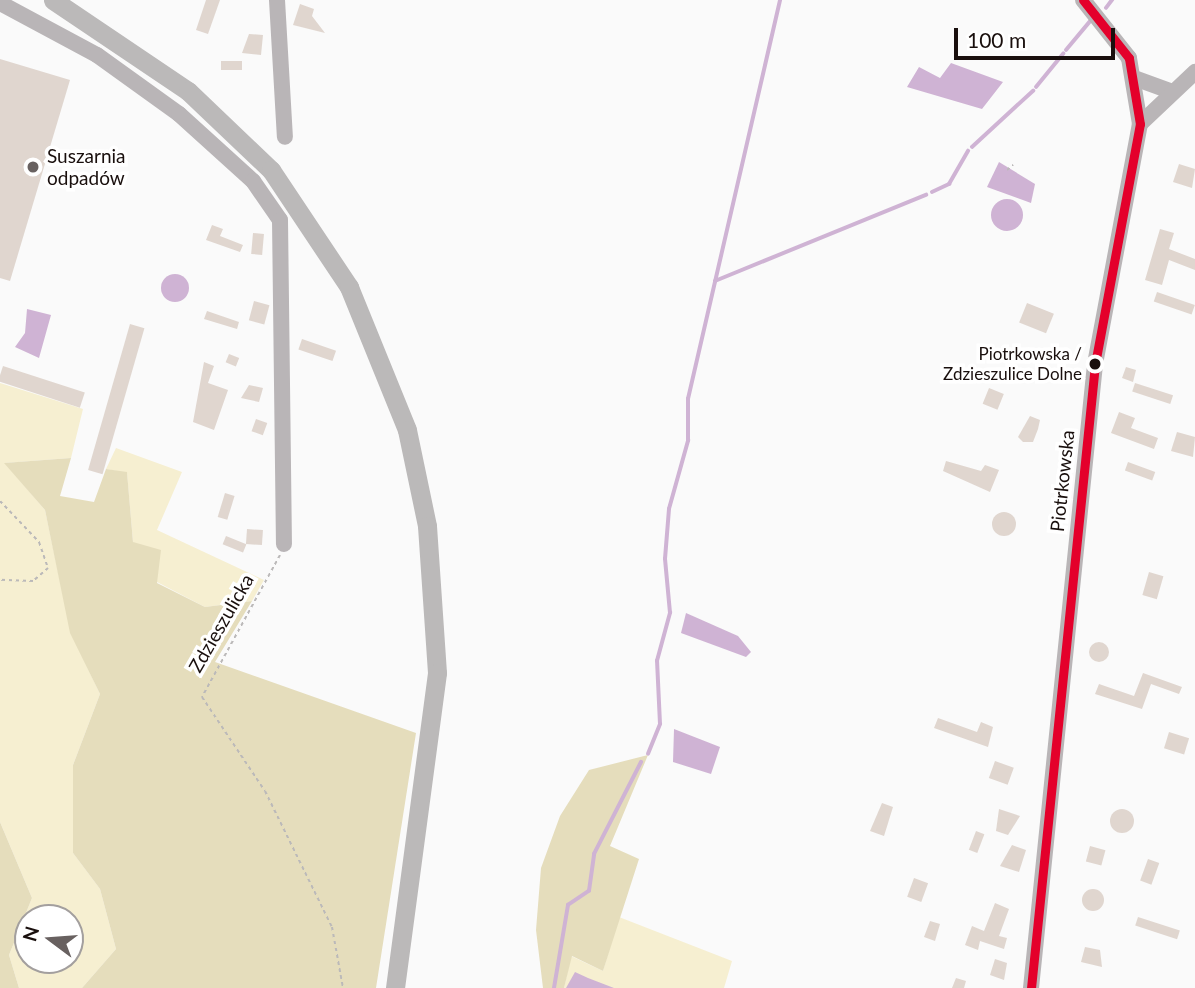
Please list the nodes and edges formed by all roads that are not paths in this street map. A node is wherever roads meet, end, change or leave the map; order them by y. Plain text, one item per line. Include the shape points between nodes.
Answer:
1 (53, 0) edge
2 (278, 0) edge
3 (1083, 0) edge
4 (0, 3) edge
5 (1195, 72) edge
6 (1137, 79) junction
7 (1173, 92) junction
8 (1140, 124) junction
9 (285, 137) dead end
10 (284, 544) road end
11 (395, 988) edge
12 (1031, 988) edge

1 - 11 main road via 188,91 271,170 349,287 407,430 428,539 437,673
2 - 9 street
3 - 6 street, Piotrkowska via 1119,39
4 - 10 street via 97,55 214,143 268,201 284,244
5 - 7 street
6 - 7 street
6 - 8 street, Piotrkowska
7 - 8 street
8 - 12 street, Piotrkowska via 1095,364

